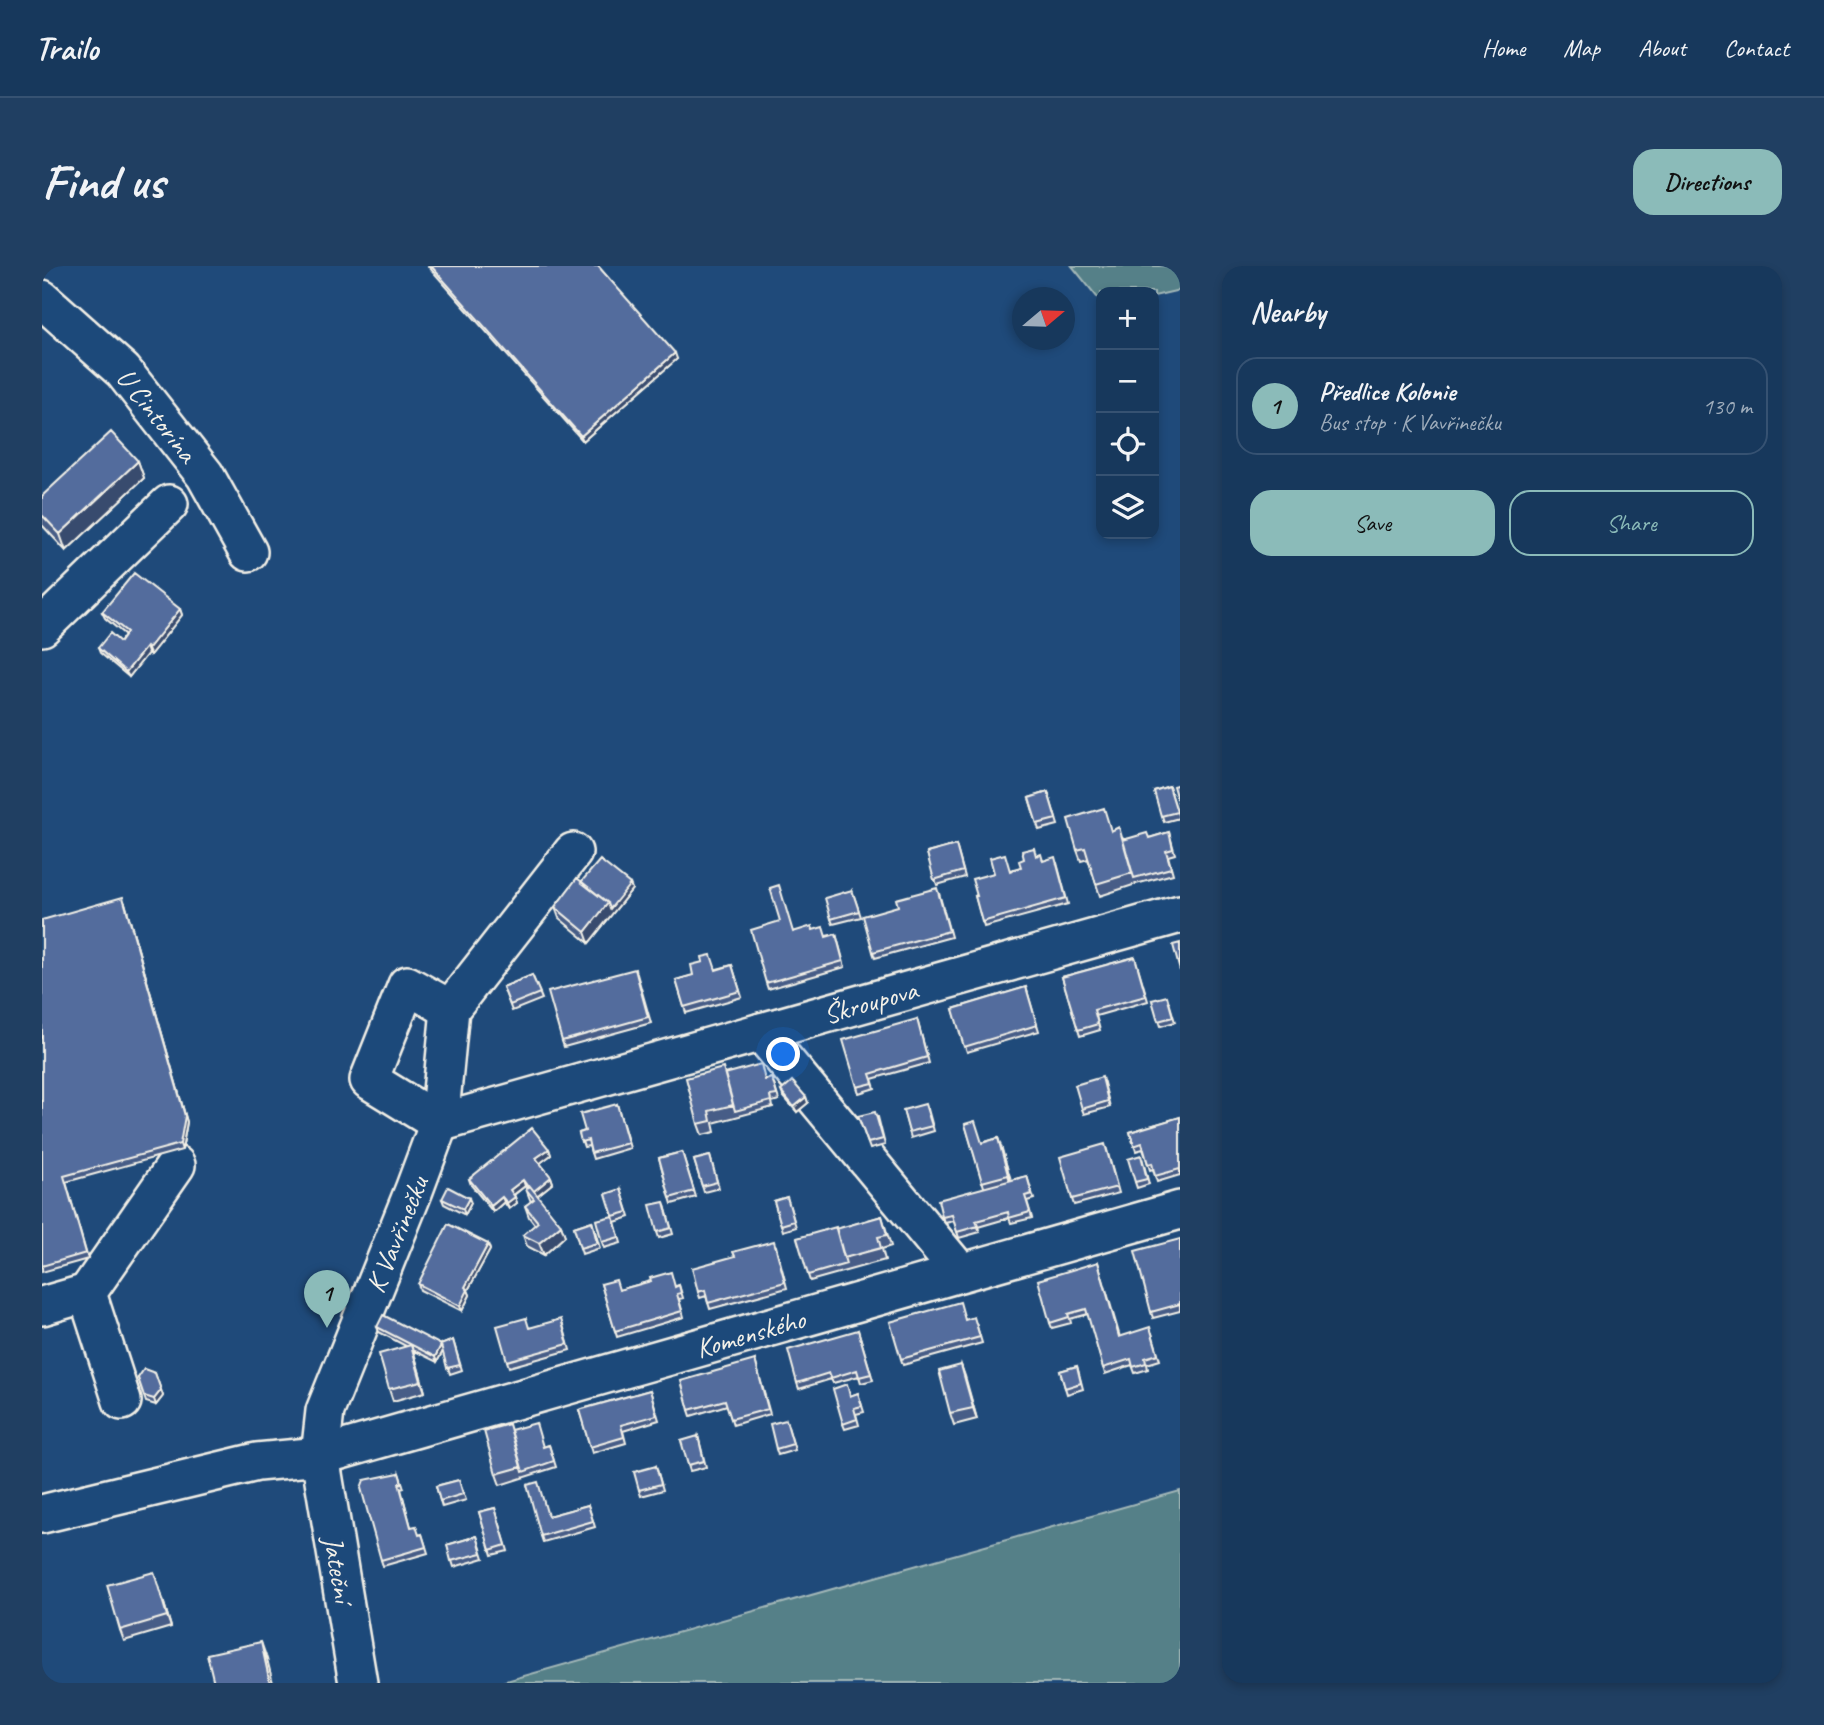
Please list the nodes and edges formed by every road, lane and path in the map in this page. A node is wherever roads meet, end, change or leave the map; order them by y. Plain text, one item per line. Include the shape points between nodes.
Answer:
1 (42, 299) edge
2 (169, 504) dead end
3 (248, 552) dead end
4 (42, 627) edge
5 (573, 852) dead end
6 (1180, 914) edge
7 (450, 1009) junction
8 (761, 1032) junction
9 (439, 1123) junction
10 (176, 1165) dead end
11 (1180, 1210) edge
12 (960, 1272) junction
13 (87, 1293) junction
14 (42, 1306) edge
15 (122, 1401) dead end
16 (320, 1456) junction
17 (42, 1514) edge
18 (358, 1683) edge

1 - 3 street, U Cintorína via 123,372 205,475
2 - 4 street
5 - 7 street
6 - 8 street, Škroupova
7 - 9 street, K Vavřinečku
7 - 9 street via 407,985 369,1080
8 - 9 street, Škroupova
8 - 12 street
9 - 16 street, K Vavřinečku via 325,1411
10 - 13 street
11 - 12 street, Komenského
12 - 16 street, Komenského
13 - 14 street
13 - 15 street
16 - 17 street via 257,1462
16 - 18 street, Jateční

